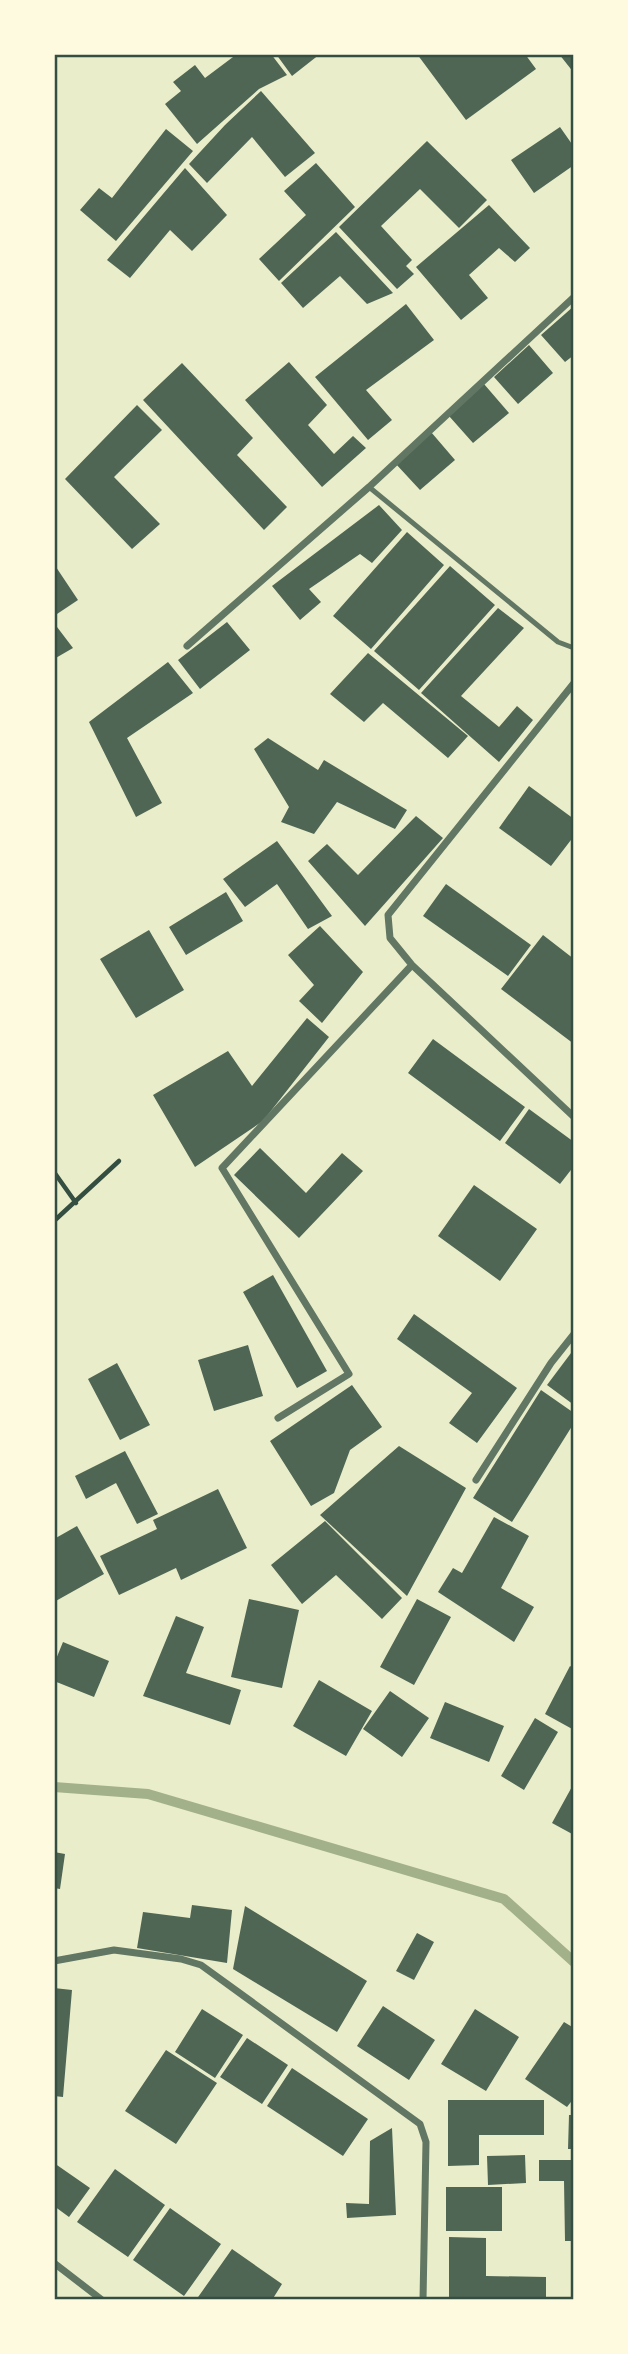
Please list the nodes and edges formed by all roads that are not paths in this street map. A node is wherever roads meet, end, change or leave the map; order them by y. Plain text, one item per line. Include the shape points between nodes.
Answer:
1 (574, 297) edge
2 (369, 486) junction
3 (187, 646) dead end
4 (574, 648) edge
5 (574, 683) edge
6 (412, 965) junction
7 (574, 1117) edge
8 (574, 1334) edge
9 (278, 1418) dead end
10 (476, 1480) dead end
11 (54, 1961) edge
12 (54, 2263) edge
13 (102, 2300) edge
14 (423, 2300) edge

1 - 2 street
2 - 3 street
2 - 4 lane via 558,642
5 - 6 street via 388,915 390,938
6 - 7 street
6 - 9 street via 222,1168 349,1374
8 - 10 street
11 - 14 street via 114,1950 201,1965 420,2124 426,2142
12 - 13 street

